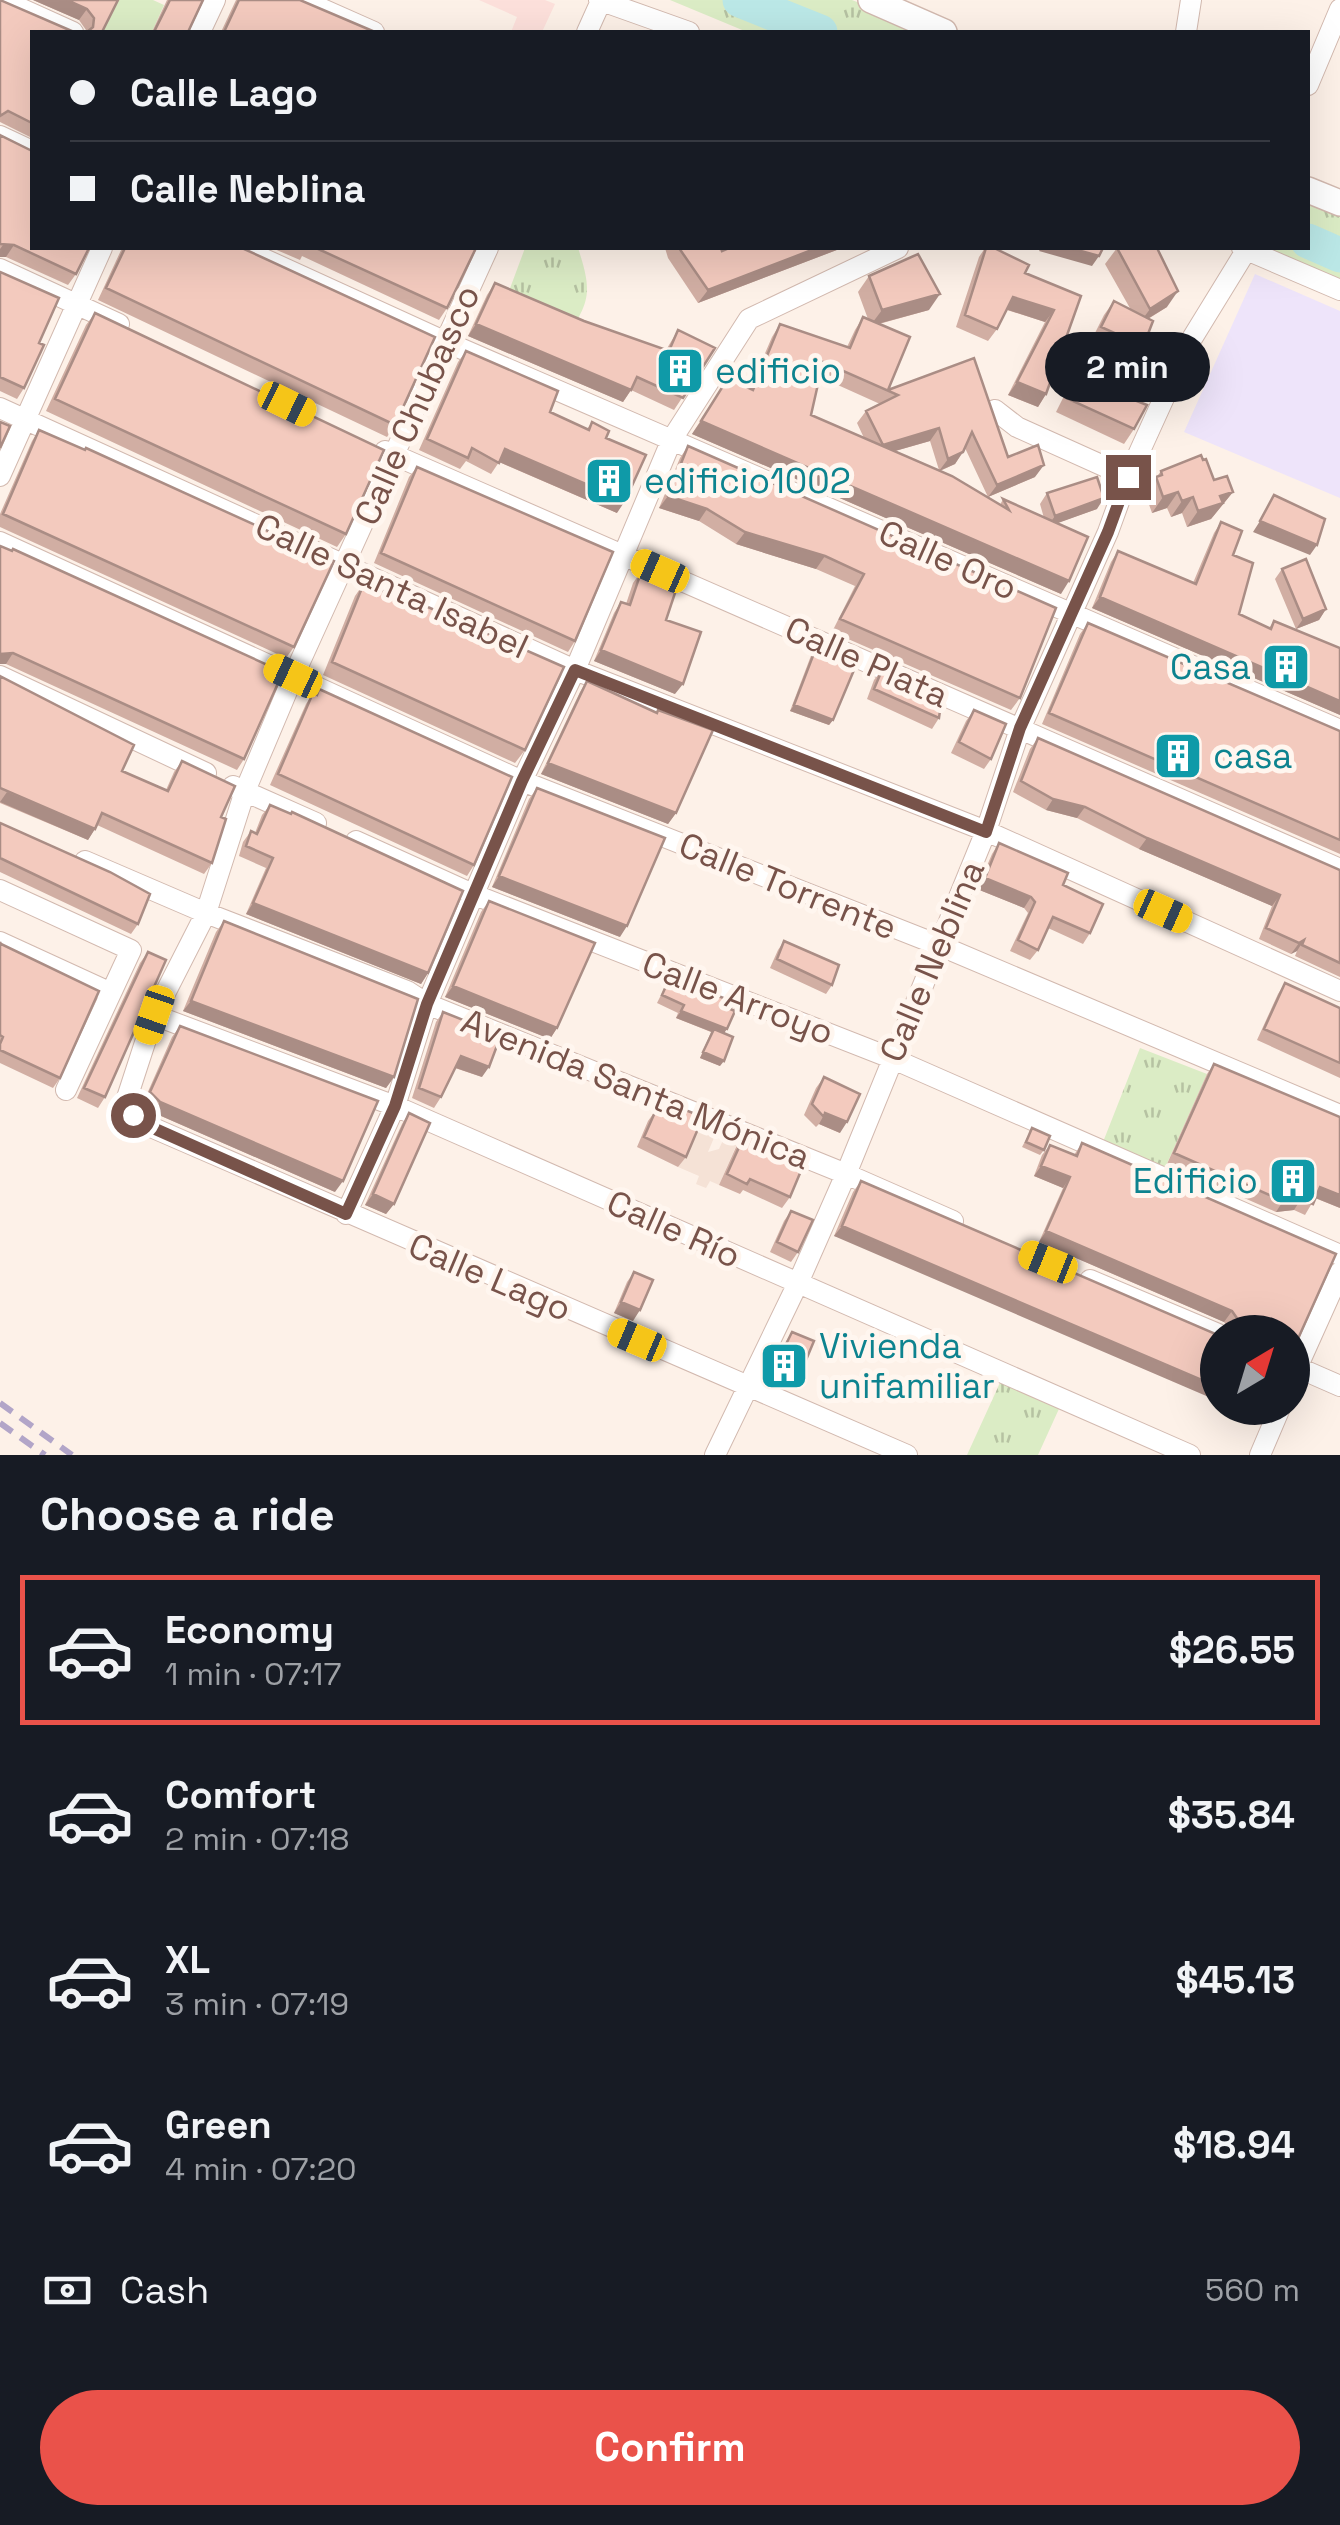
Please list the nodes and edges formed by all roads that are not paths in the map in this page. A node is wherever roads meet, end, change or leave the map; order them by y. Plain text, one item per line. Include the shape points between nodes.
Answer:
1 (2, 0) edge
2 (215, 0) edge
3 (302, 0) edge
4 (600, 0) edge
5 (871, 0) edge
6 (1190, 0) edge
7 (903, 7) edge
8 (1340, 9) edge
9 (69, 30) edge
10 (201, 30) edge
11 (370, 30) edge
12 (588, 30) edge
13 (683, 30) edge
14 (941, 30) edge
15 (1186, 30) edge
16 (1310, 80) edge
17 (0, 136) edge
18 (30, 150) edge
19 (1310, 191) edge
20 (1340, 204) edge
21 (101, 250) edge
22 (244, 250) edge
23 (487, 250) edge
24 (894, 250) edge
25 (1243, 250) edge
26 (1249, 250) edge
27 (0, 270) edge
28 (1340, 290) edge
29 (75, 303) junction
30 (146, 337) edge
31 (446, 342) junction
32 (0, 408) edge
33 (995, 410) edge
34 (25, 419) junction
35 (358, 438) edge
36 (672, 439) junction
37 (393, 455) junction
38 (0, 476) edge
39 (1128, 477) junction
40 (0, 542) edge
41 (624, 555) junction
42 (345, 564) junction
43 (1072, 614) junction
44 (575, 670) junction
45 (0, 676) edge
46 (293, 676) junction
47 (1020, 728) junction
48 (1340, 730) edge
49 (522, 781) junction
50 (245, 792) junction
51 (986, 832) junction
52 (66, 854) edge
53 (1340, 869) edge
54 (0, 890) edge
55 (475, 895) junction
56 (206, 913) junction
57 (0, 942) edge
58 (940, 946) junction
59 (1340, 991) edge
60 (109, 992) junction
61 (427, 1004) junction
62 (154, 1015) junction
63 (892, 1058) junction
64 (66, 1090) dead end
65 (395, 1106) junction
66 (133, 1115) joint
67 (1340, 1115) edge
68 (846, 1174) junction
69 (346, 1214) junction
70 (964, 1226) edge
71 (1340, 1255) edge
72 (1068, 1271) edge
73 (1340, 1272) edge
74 (798, 1283) junction
75 (1200, 1326) edge
76 (1310, 1336) edge
77 (1310, 1376) edge
78 (1340, 1386) edge
79 (746, 1388) junction
80 (1273, 1425) edge
81 (715, 1455) edge
82 (907, 1455) edge
83 (1190, 1455) edge
84 (1260, 1455) edge

1 - 9 street
2 - 10 street
3 - 11 street
4 - 12 street
4 - 13 street
5 - 7 street
6 - 15 street
7 - 14 street
8 - 16 street
17 - 18 street
19 - 20 street
21 - 29 street
22 - 31 street, Calle Oro
23 - 31 street, Calle Chubasco
24 - 36 street via 749,319
25 - 39 street, Calle Neblina via 1188,345
26 - 28 street
27 - 29 street
29 - 30 street
29 - 34 street
31 - 36 street, Calle Oro
31 - 37 street, Calle Chubasco
32 - 34 street, Calle Santa Isabel
33 - 39 street via 1032,435
34 - 38 street
34 - 42 street, Calle Santa Isabel
35 - 37 street, Calle Plata
36 - 41 street
36 - 43 street, Calle Oro
37 - 41 street, Calle Plata
37 - 42 street, Calle Chubasco
39 - 43 street, Calle Neblina
40 - 46 street, Calle Torrente
41 - 44 street
41 - 47 street, Calle Plata
42 - 44 street, Calle Santa Isabel
42 - 46 street, Calle Chubasco
43 - 47 street, Calle Neblina
43 - 48 street, Calle Oro
44 - 49 street
44 - 51 street, Calle Santa Isabel
45 - 50 street, Calle Arroyo
46 - 49 street, Calle Torrente
46 - 50 street, Calle Chubasco
47 - 51 street, Calle Neblina
47 - 53 street, Calle Plata
49 - 55 street
49 - 58 street, Calle Torrente
50 - 55 street, Calle Arroyo
50 - 56 street, Calle Chubasco
51 - 58 street, Calle Neblina
51 - 59 street, Calle Santa Isabel
52 - 56 street, Avenida Santa Mónica
54 - 60 street via 130,950
55 - 61 street
55 - 63 street, Calle Arroyo
56 - 61 street, Avenida Santa Mónica
56 - 62 street, Calle Chubasco
57 - 60 street
58 - 63 street, Calle Neblina
58 - 67 street, Calle Torrente
60 - 64 street
61 - 65 street
61 - 68 street, Avenida Santa Mónica
62 - 65 street, Calle Río
62 - 66 street, Calle Chubasco via 125,1104
63 - 68 street, Calle Neblina
63 - 71 street, Calle Arroyo
65 - 69 street
65 - 74 street, Calle Río
66 - 69 street, Calle Lago
68 - 70 street, Avenida Santa Mónica
68 - 74 street, Calle Neblina
69 - 79 street, Calle Lago
72 - 75 street
73 - 76 street
74 - 79 street, Calle Neblina
74 - 83 street, Calle Río
77 - 78 street
79 - 81 street, Calle Neblina
79 - 82 street, Calle Lago
80 - 84 street

